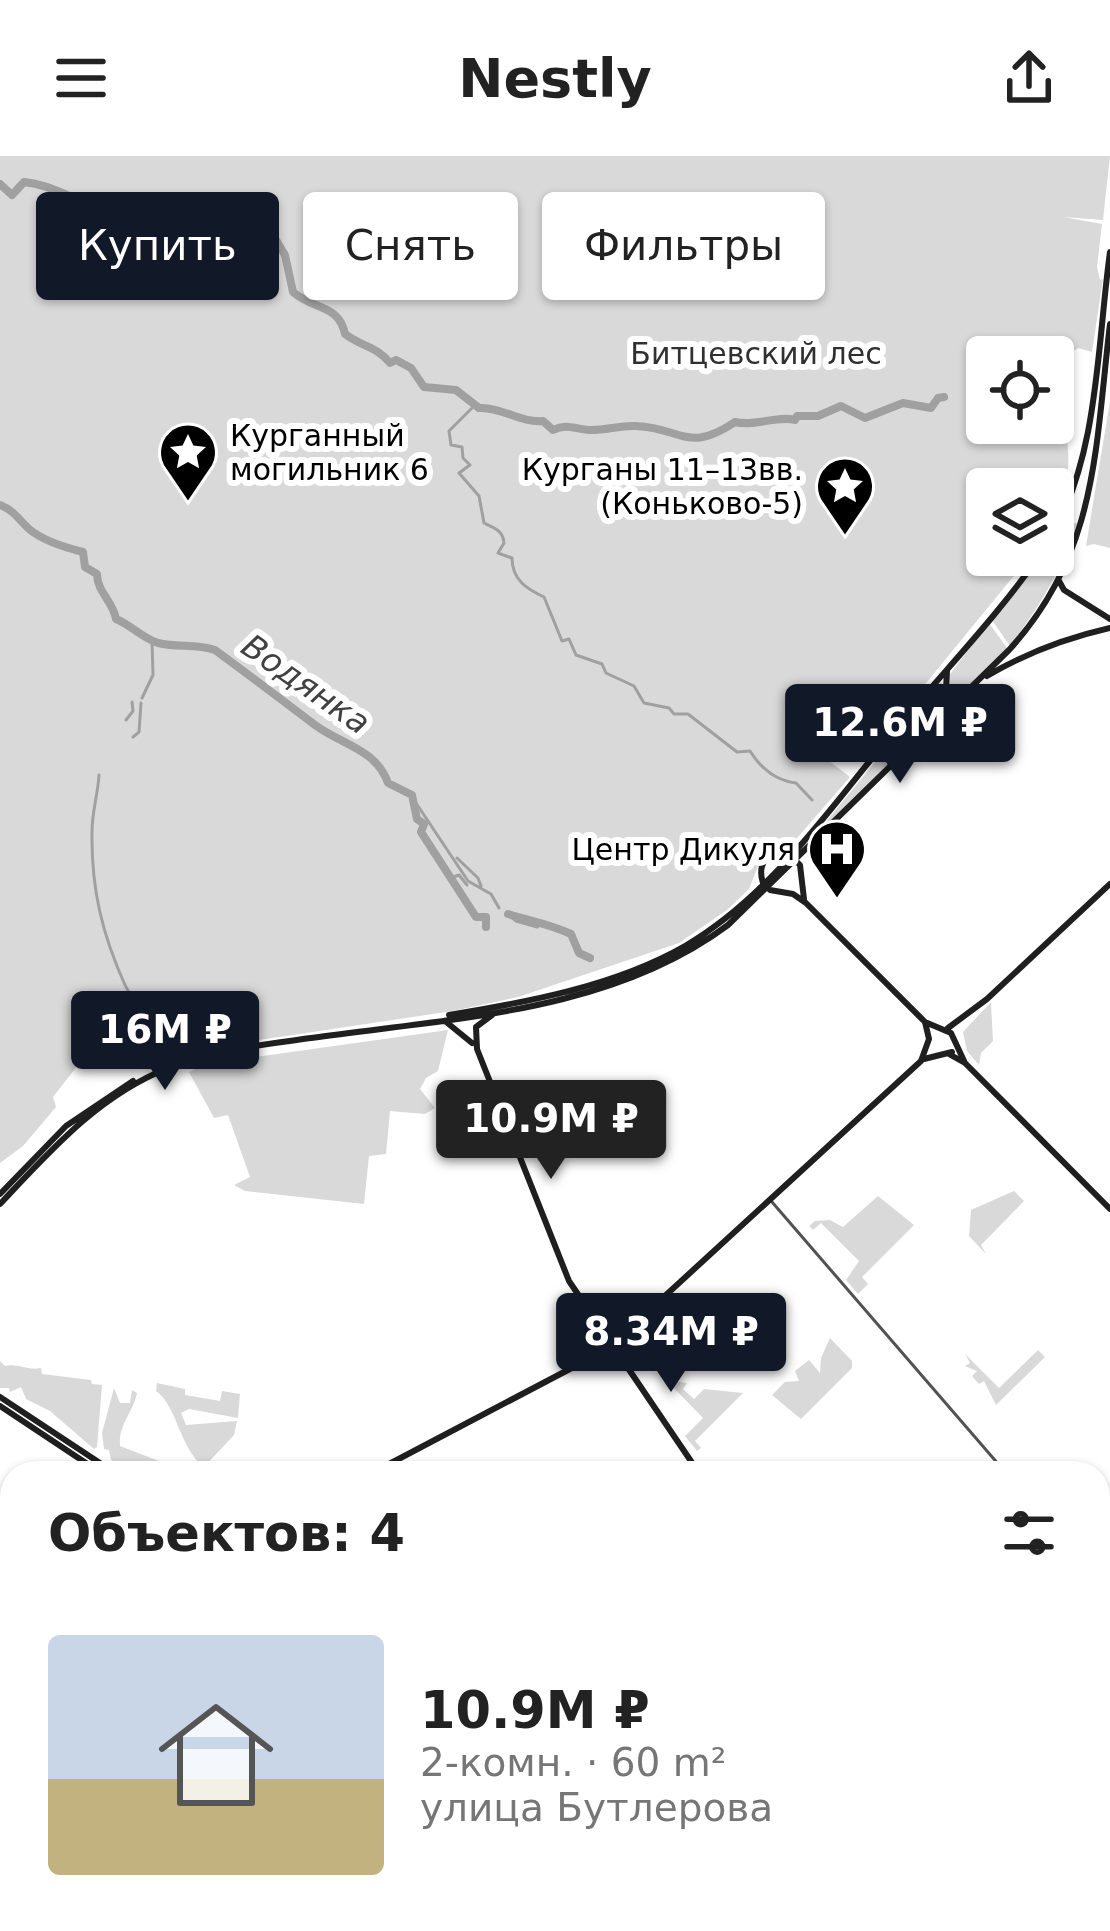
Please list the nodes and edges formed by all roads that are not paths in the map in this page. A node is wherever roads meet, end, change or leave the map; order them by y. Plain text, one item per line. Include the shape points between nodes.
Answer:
1 (1110, 252) edge
2 (1110, 324) edge
3 (1101, 356) junction
4 (1074, 491) edge
5 (1023, 576) edge
6 (1059, 581) junction
7 (1110, 619) edge
8 (1110, 628) edge
9 (948, 668) junction
10 (974, 683) junction
11 (965, 692) junction
12 (794, 857) junction
13 (801, 874) junction
14 (1110, 884) edge
15 (765, 886) junction
16 (782, 892) junction
17 (806, 903) junction
18 (569, 993) junction
19 (496, 1013) junction
20 (442, 1020) junction
21 (925, 1022) junction
22 (961, 1022) junction
23 (944, 1029) junction
24 (929, 1041) junction
25 (955, 1041) junction
26 (477, 1048) junction
27 (945, 1055) junction
28 (921, 1061) junction
29 (964, 1063) junction
30 (0, 1194) edge
31 (770, 1200) junction
32 (0, 1204) edge
33 (1110, 1209) edge
34 (610, 1346) junction
35 (0, 1402) edge
36 (84, 1461) edge
37 (96, 1461) edge
38 (394, 1461) edge
39 (691, 1461) edge
40 (996, 1461) edge

1 - 3 main road
2 - 3 main road
3 - 4 main road
3 - 6 main road via 1083,523
5 - 9 main road
6 - 7 main road
6 - 10 main road via 1024,633
8 - 10 main road via 1025,655
9 - 11 main road via 946,688
9 - 12 main road
10 - 11 main road
11 - 12 main road
12 - 13 main road
12 - 15 main road
12 - 15 main road via 769,855 761,870
13 - 16 main road
13 - 17 main road
14 - 22 main road
15 - 16 main road
15 - 18 main road via 685,946
16 - 17 main road
17 - 21 main road
18 - 19 main road
18 - 30 main road via 220,1048 164,1065 90,1106
19 - 20 main road
19 - 26 main road via 476,1027
20 - 26 main road
20 - 32 main road via 221,1051 166,1069 91,1112
21 - 23 main road
21 - 24 main road
22 - 23 main road
22 - 25 main road
23 - 24 main road
23 - 25 main road
24 - 27 main road
24 - 28 main road
25 - 27 main road
25 - 29 main road
26 - 34 main road via 564,1271
27 - 28 main road
27 - 29 main road
28 - 31 main road
29 - 33 main road
31 - 34 main road
31 - 40 street
34 - 38 main road
34 - 39 main road
35 - 36 main road
35 - 37 main road

